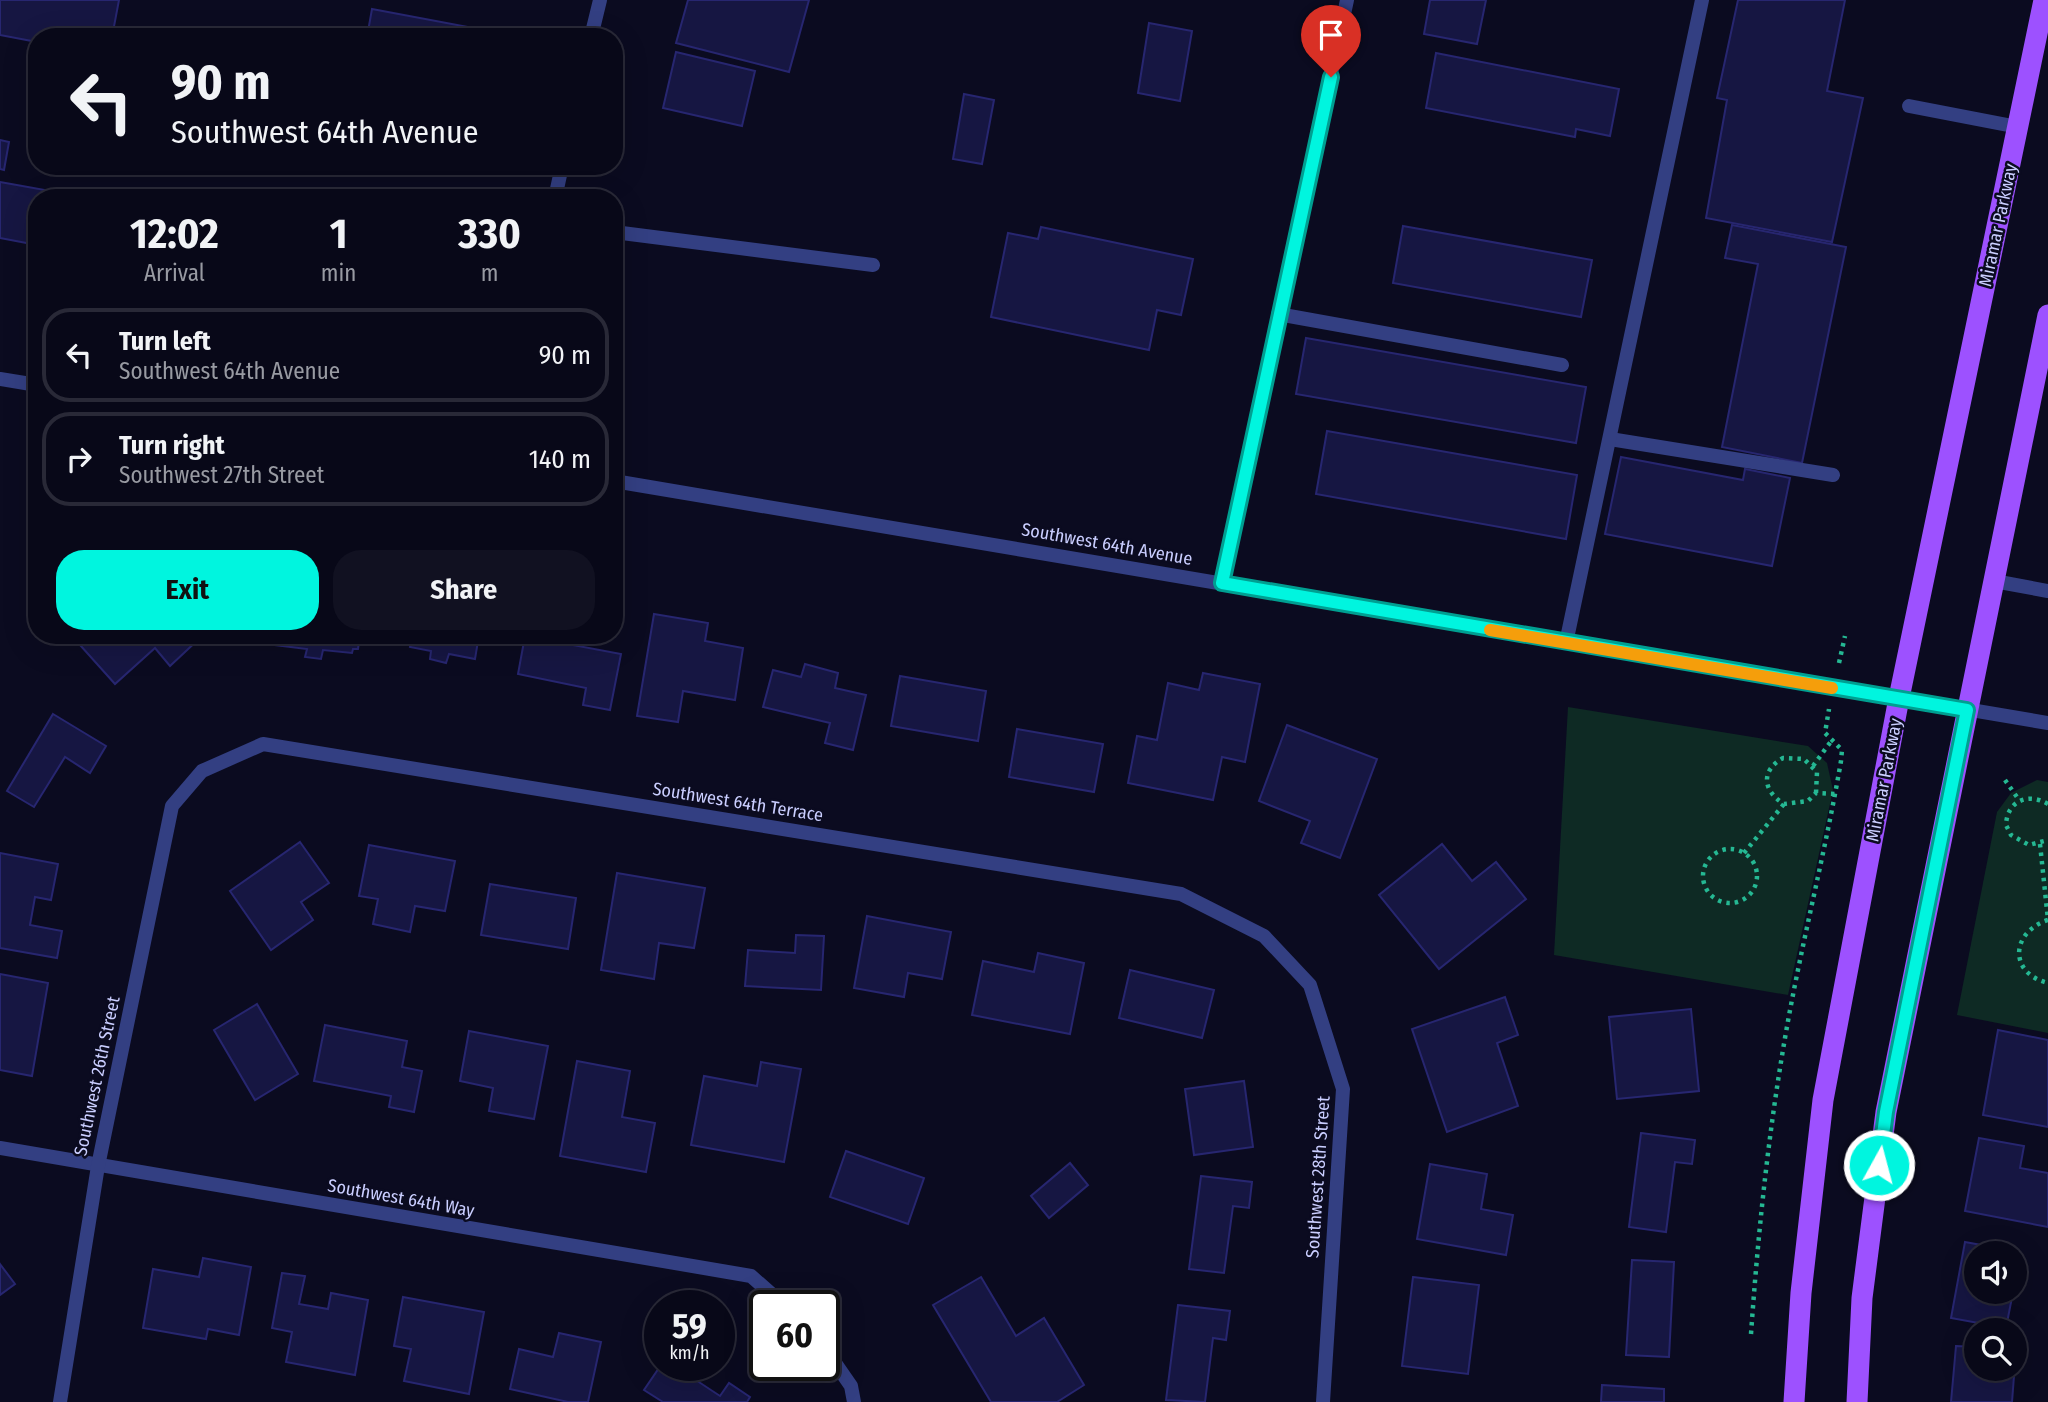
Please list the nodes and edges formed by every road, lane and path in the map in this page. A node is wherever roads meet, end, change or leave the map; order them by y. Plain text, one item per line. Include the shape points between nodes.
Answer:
1 (600, 0) edge
2 (1347, 0) edge
3 (1702, 0) edge
4 (2044, 0) edge
5 (594, 28) edge
6 (1909, 106) dead end
7 (2018, 127) junction
8 (623, 233) edge
9 (873, 265) dead end
10 (1278, 314) junction
11 (2048, 315) edge
12 (1562, 365) dead end
13 (0, 379) edge
14 (28, 384) edge
15 (1611, 439) junction
16 (1833, 475) dead end
17 (623, 483) edge
18 (1994, 581) junction
19 (1222, 583) junction
20 (2048, 591) edge
21 (1845, 636) dead end
22 (1566, 643) junction
23 (1833, 688) junction
24 (1899, 698) junction
25 (1967, 710) junction
26 (2048, 723) edge
27 (1832, 740) junction
28 (1813, 766) junction
29 (202, 771) joint
30 (2005, 780) dead end
31 (1816, 793) junction
32 (1836, 794) junction
33 (2019, 800) junction
34 (1784, 804) junction
35 (2048, 804) edge
36 (2048, 840) edge
37 (2040, 844) junction
38 (1744, 853) junction
39 (2048, 920) edge
40 (1264, 936) joint
41 (2048, 983) edge
42 (0, 1148) edge
43 (98, 1166) junction
44 (767, 1290) edge
45 (1751, 1334) dead end
46 (840, 1371) edge
47 (60, 1402) edge
48 (854, 1402) edge
49 (1323, 1402) edge
50 (1794, 1402) edge
51 (1857, 1402) edge

1 - 5 street
2 - 10 street
3 - 15 street
4 - 7 main road, Miramar Parkway
6 - 7 street
7 - 24 main road, Miramar Parkway
8 - 9 street
10 - 12 street
10 - 19 street
11 - 18 main road
13 - 14 street
15 - 16 street
15 - 22 street
17 - 19 street, Southwest 64th Avenue
18 - 20 street
18 - 25 main road
19 - 22 street, Southwest 64th Avenue
21 - 23 path
22 - 23 street, Southwest 64th Avenue
23 - 24 street, Southwest 64th Avenue
23 - 27 path via 1825,733
24 - 25 street, Southwest 64th Avenue
24 - 50 main road, Miramar Parkway via 1824,1100 1801,1293
25 - 26 street, Southwest 64th Avenue
25 - 51 main road via 1886,1112 1862,1298
27 - 28 path
27 - 32 path via 1842,750
28 - 31 path via 1819,779
28 - 34 path via 1783,758 1768,771 1768,790
29 - 40 street, Southwest 64th Terrace via 263,744 1181,894
29 - 43 street, Southwest 26th Street via 172,806
30 - 33 path
31 - 32 path
31 - 34 path via 1808,801
32 - 45 path via 1785,1034 1760,1203
33 - 35 path via 2039,799
33 - 37 path via 2011,807 2006,825 2019,841
34 - 38 path
36 - 37 path
37 - 39 path
38 - 38 path via 1723,851 1707,860 1703,878 1713,895 1722,900 1742,899 1756,887 1757,868
39 - 41 path via 2034,924 2019,947 2027,972
40 - 49 street, Southwest 28th Street via 1310,985 1343,1089
42 - 43 street, Southwest 64th Way
43 - 44 street, Southwest 64th Way via 751,1276
43 - 47 street, Southwest 26th Street
46 - 48 street

